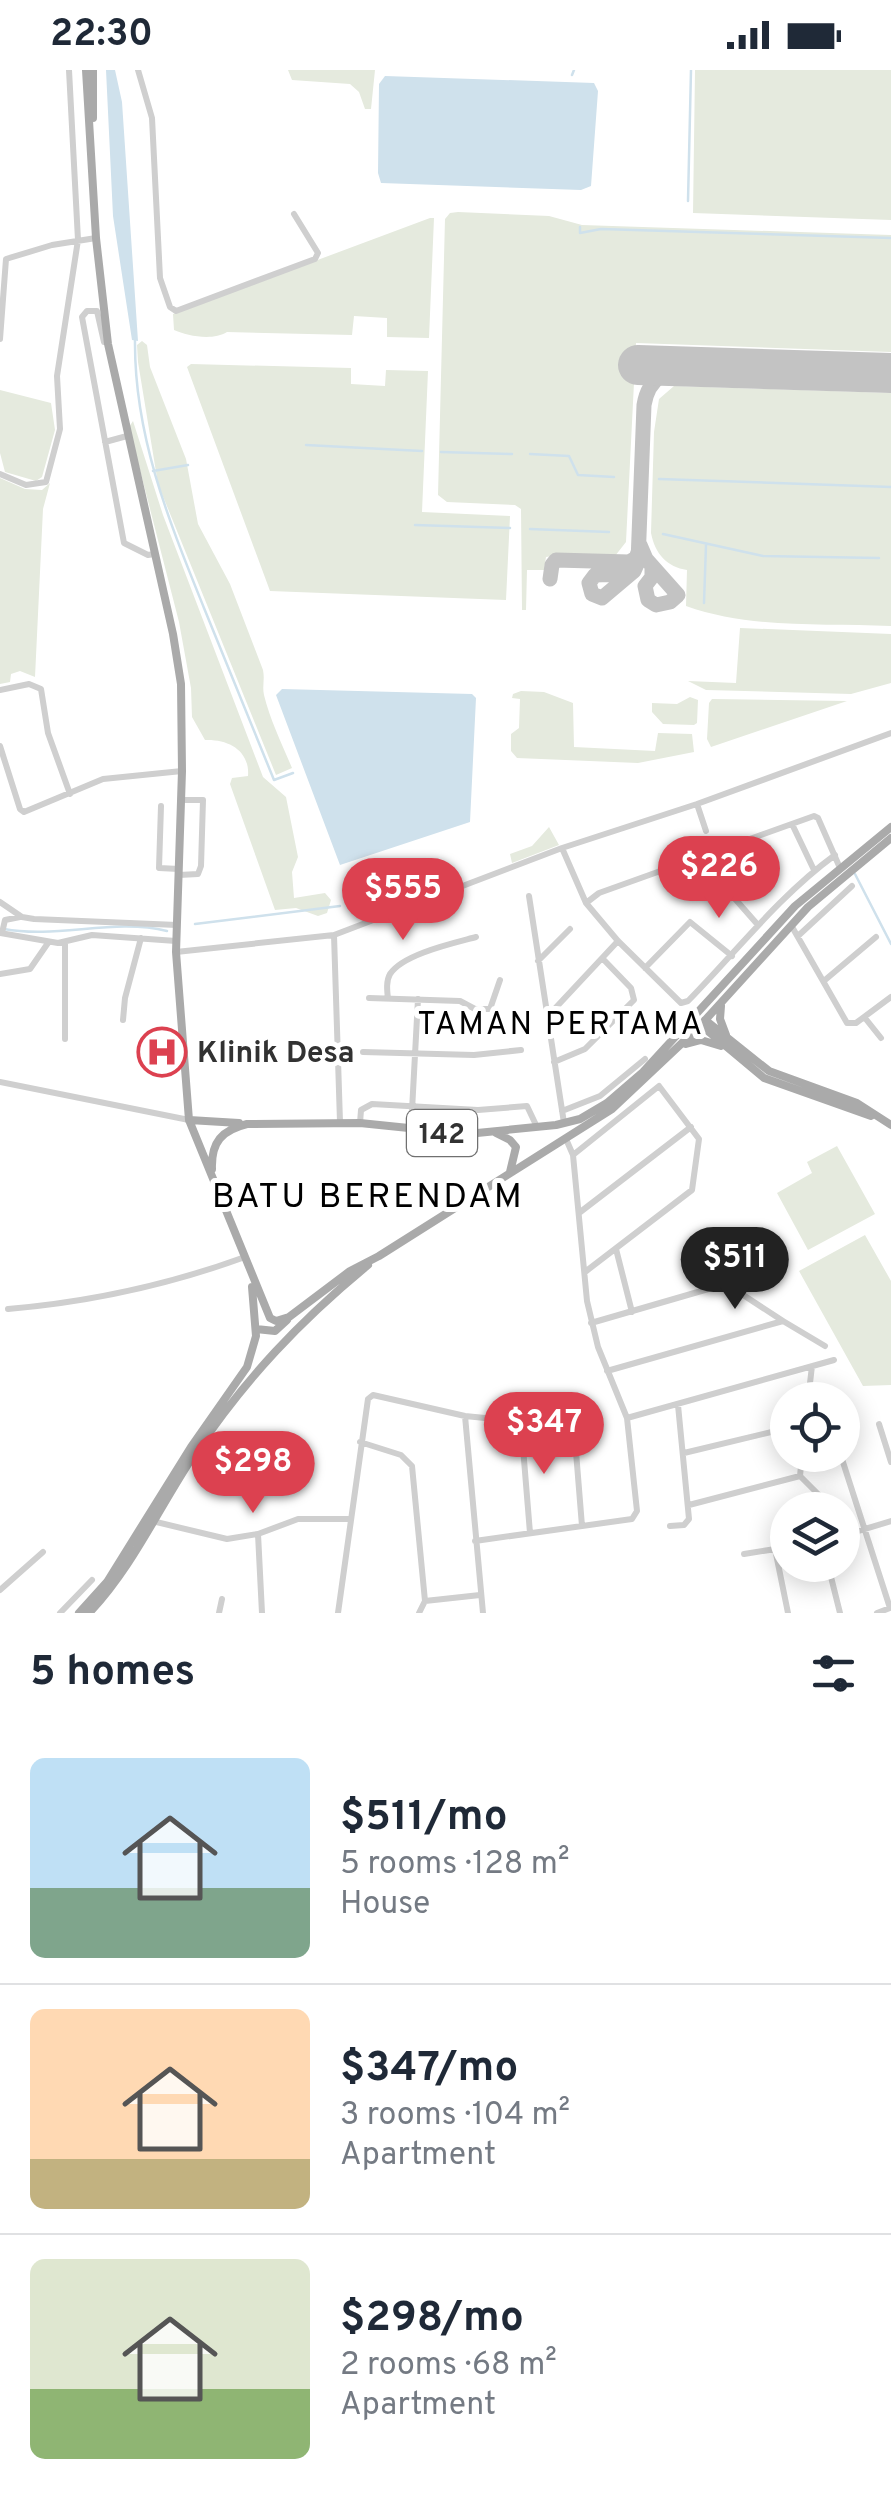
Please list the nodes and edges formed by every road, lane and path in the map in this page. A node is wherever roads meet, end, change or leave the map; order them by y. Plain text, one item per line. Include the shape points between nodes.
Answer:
1 (69, 70) edge
2 (86, 70) edge
3 (93, 70) edge
4 (138, 70) edge
5 (92, 143) junction
6 (294, 214) dead end
7 (96, 238) junction
8 (78, 240) junction
9 (0, 339) edge
10 (110, 354) junction
11 (126, 436) junction
12 (105, 442) junction
13 (0, 474) edge
14 (154, 554) junction
15 (0, 690) edge
16 (891, 733) edge
17 (0, 746) edge
18 (2, 761) edge
19 (182, 771) junction
20 (70, 794) junction
21 (182, 800) junction
22 (697, 804) junction
23 (161, 806) dead end
24 (792, 824) junction
25 (891, 827) edge
26 (706, 831) dead end
27 (891, 838) edge
28 (562, 848) junction
29 (709, 854) junction
30 (834, 854) junction
31 (840, 868) junction
32 (814, 870) junction
33 (179, 872) junction
34 (852, 886) dead end
35 (529, 896) dead end
36 (0, 902) edge
37 (586, 902) junction
38 (22, 917) junction
39 (177, 925) junction
40 (791, 925) junction
41 (757, 927) junction
42 (570, 928) dead end
43 (2, 931) edge
44 (334, 935) junction
45 (798, 936) junction
46 (476, 937) dead end
47 (876, 937) dead end
48 (141, 938) junction
49 (765, 939) junction
50 (176, 940) junction
51 (618, 941) junction
52 (49, 942) junction
53 (65, 943) junction
54 (176, 952) junction
55 (732, 956) junction
56 (603, 959) junction
57 (538, 961) junction
58 (645, 968) junction
59 (0, 974) edge
60 (500, 980) dead end
61 (824, 980) junction
62 (891, 997) edge
63 (369, 998) dead end
64 (388, 999) junction
65 (418, 999) junction
66 (722, 1001) junction
67 (546, 1018) junction
68 (864, 1018) junction
69 (123, 1020) dead end
70 (700, 1020) junction
71 (881, 1038) dead end
72 (65, 1039) dead end
73 (727, 1044) junction
74 (680, 1047) junction
75 (520, 1050) dead end
76 (363, 1052) dead end
77 (418, 1054) junction
78 (645, 1059) dead end
79 (554, 1062) junction
80 (0, 1082) edge
81 (413, 1106) junction
82 (562, 1111) junction
83 (189, 1120) junction
84 (340, 1122) junction
85 (360, 1123) junction
86 (564, 1123) junction
87 (247, 1124) junction
88 (891, 1125) edge
89 (691, 1126) junction
90 (537, 1127) junction
91 (412, 1130) junction
92 (492, 1132) junction
93 (566, 1139) junction
94 (574, 1155) junction
95 (509, 1174) junction
96 (215, 1183) junction
97 (579, 1212) junction
98 (616, 1250) junction
99 (379, 1256) junction
100 (245, 1257) junction
101 (249, 1268) junction
102 (584, 1273) junction
103 (8, 1308) dead end
104 (632, 1312) junction
105 (289, 1316) junction
106 (784, 1320) junction
107 (591, 1323) junction
108 (256, 1330) junction
109 (825, 1346) dead end
110 (834, 1360) dead end
111 (812, 1366) junction
112 (608, 1371) junction
113 (810, 1382) edge
114 (678, 1405) junction
115 (464, 1416) junction
116 (627, 1418) junction
117 (521, 1422) junction
118 (878, 1424) dead end
119 (770, 1432) edge
120 (360, 1442) junction
121 (684, 1454) junction
122 (891, 1462) edge
123 (800, 1472) edge
124 (847, 1472) edge
125 (800, 1476) junction
126 (816, 1492) edge
127 (689, 1506) junction
128 (349, 1520) junction
129 (152, 1521) junction
130 (891, 1521) edge
131 (582, 1526) junction
132 (670, 1526) dead end
133 (866, 1530) junction
134 (860, 1532) edge
135 (258, 1534) junction
136 (530, 1534) junction
137 (475, 1541) junction
138 (770, 1550) edge
139 (43, 1552) dead end
140 (744, 1554) dead end
141 (92, 1580) dead end
142 (782, 1582) edge
143 (832, 1582) edge
144 (0, 1590) edge
145 (480, 1595) junction
146 (222, 1599) dead end
147 (425, 1601) junction
148 (72, 1602) junction
149 (890, 1608) edge
150 (80, 1612) edge
151 (60, 1613) edge
152 (89, 1613) edge
153 (220, 1613) edge
154 (262, 1613) edge
155 (338, 1613) edge
156 (420, 1613) edge
157 (482, 1613) edge
158 (788, 1613) edge
159 (840, 1613) edge
160 (877, 1613) edge

1 - 8 street
2 - 5 main road
3 - 5 main road
4 - 6 street via 152,118 160,278 170,307 176,311 302,264 312,240
5 - 7 main road
7 - 8 street
7 - 10 main road
8 - 9 street via 6,259
8 - 13 street via 62,340 60,429 46,482 26,485
10 - 11 main road
10 - 12 street via 100,316 86,310
11 - 12 street
11 - 14 main road
12 - 14 street via 124,543
14 - 19 main road via 178,655
15 - 20 street via 29,684 41,689 48,734
16 - 22 street
17 - 18 street
18 - 20 street via 21,811
19 - 20 street via 103,780
19 - 21 main road
21 - 33 main road
21 - 33 street via 203,800 201,866 198,874
22 - 26 street
22 - 28 street
23 - 33 street via 160,868
24 - 29 street
24 - 30 street via 816,816
24 - 32 street
25 - 31 main road, 142
27 - 40 main road, 142
28 - 37 street
28 - 44 street
29 - 37 street
29 - 41 street via 722,884
30 - 31 street
30 - 32 street
31 - 49 main road, 142
32 - 41 street
33 - 39 main road
34 - 45 street
35 - 57 street
36 - 38 street
37 - 51 street
38 - 39 street
38 - 43 street via 5,920
39 - 50 main road
40 - 45 street
40 - 66 main road, 142
41 - 49 street
41 - 55 street
42 - 57 street
43 - 52 street
44 - 54 street
44 - 84 street
45 - 61 street
46 - 64 street via 396,968
47 - 61 street
48 - 50 street
48 - 53 street via 92,935
48 - 69 street
49 - 70 main road, 142
50 - 54 main road
51 - 56 street
51 - 58 street
52 - 53 street
52 - 59 street via 30,969
53 - 72 street
54 - 83 main road
55 - 58 street via 690,922
55 - 58 street via 683,1003
56 - 67 street
56 - 79 street via 634,1000 586,1049
57 - 67 street
60 - 65 street via 490,1009
61 - 68 street via 847,1023
62 - 68 street
63 - 64 street
64 - 65 street
65 - 77 street
66 - 70 main road, 142
66 - 73 main road
67 - 79 street
68 - 71 street
70 - 73 main road
70 - 74 main road, 142
70 - 86 main road, 142 via 594,1111
73 - 74 main road via 700,1040
73 - 88 main road via 773,1084
74 - 93 main road, 142 via 612,1110
75 - 77 street
76 - 77 street
77 - 81 street
78 - 82 street via 600,1096
79 - 82 street
80 - 83 street
81 - 85 street via 368,1105
81 - 90 street via 527,1106
81 - 91 street
82 - 86 street
83 - 87 main road, 142
83 - 96 main road
84 - 85 main road, 142
84 - 87 main road, 142
85 - 91 main road, 142
86 - 90 main road, 142
87 - 96 main road via 224,1132 216,1143
89 - 94 street via 659,1086
89 - 97 street
89 - 98 street via 699,1142 692,1190
90 - 92 main road, 142
91 - 92 main road, 142
92 - 95 main road via 516,1148
93 - 94 street
93 - 95 main road, 142
94 - 97 street
95 - 99 main road, 142
96 - 100 main road
97 - 102 street
98 - 102 street
98 - 104 street
99 - 105 main road
99 - 129 main road, 142 via 307,1316 248,1380
100 - 101 main road
100 - 103 street via 134,1291
101 - 105 main road via 270,1318
101 - 108 main road
102 - 107 street
104 - 106 street via 727,1286
104 - 107 street
105 - 108 main road via 275,1331
106 - 109 street
106 - 112 street
107 - 112 street
108 - 150 main road via 246,1367 107,1582
110 - 111 street
111 - 113 street
111 - 114 street
112 - 116 street
114 - 116 street
114 - 121 street
115 - 117 street
115 - 120 street via 376,1394 368,1400
115 - 137 street
116 - 131 street via 638,1511 632,1519
117 - 131 street via 574,1427
117 - 136 street
118 - 122 street
119 - 121 street
120 - 128 street
120 - 147 street via 401,1454 412,1466
121 - 127 street
123 - 125 street
124 - 133 street
125 - 126 street
125 - 127 street
127 - 132 street via 688,1523
128 - 135 street via 298,1519
128 - 155 street
129 - 135 street via 216,1539
129 - 152 main road, 142
130 - 133 street
131 - 136 street
133 - 134 street
133 - 149 street
135 - 154 street
136 - 137 street
137 - 145 street
138 - 140 street
139 - 144 street
141 - 148 street
142 - 158 street
143 - 159 street
145 - 147 street
145 - 157 street
146 - 153 street
147 - 156 street
148 - 150 street
148 - 151 street
149 - 160 street

